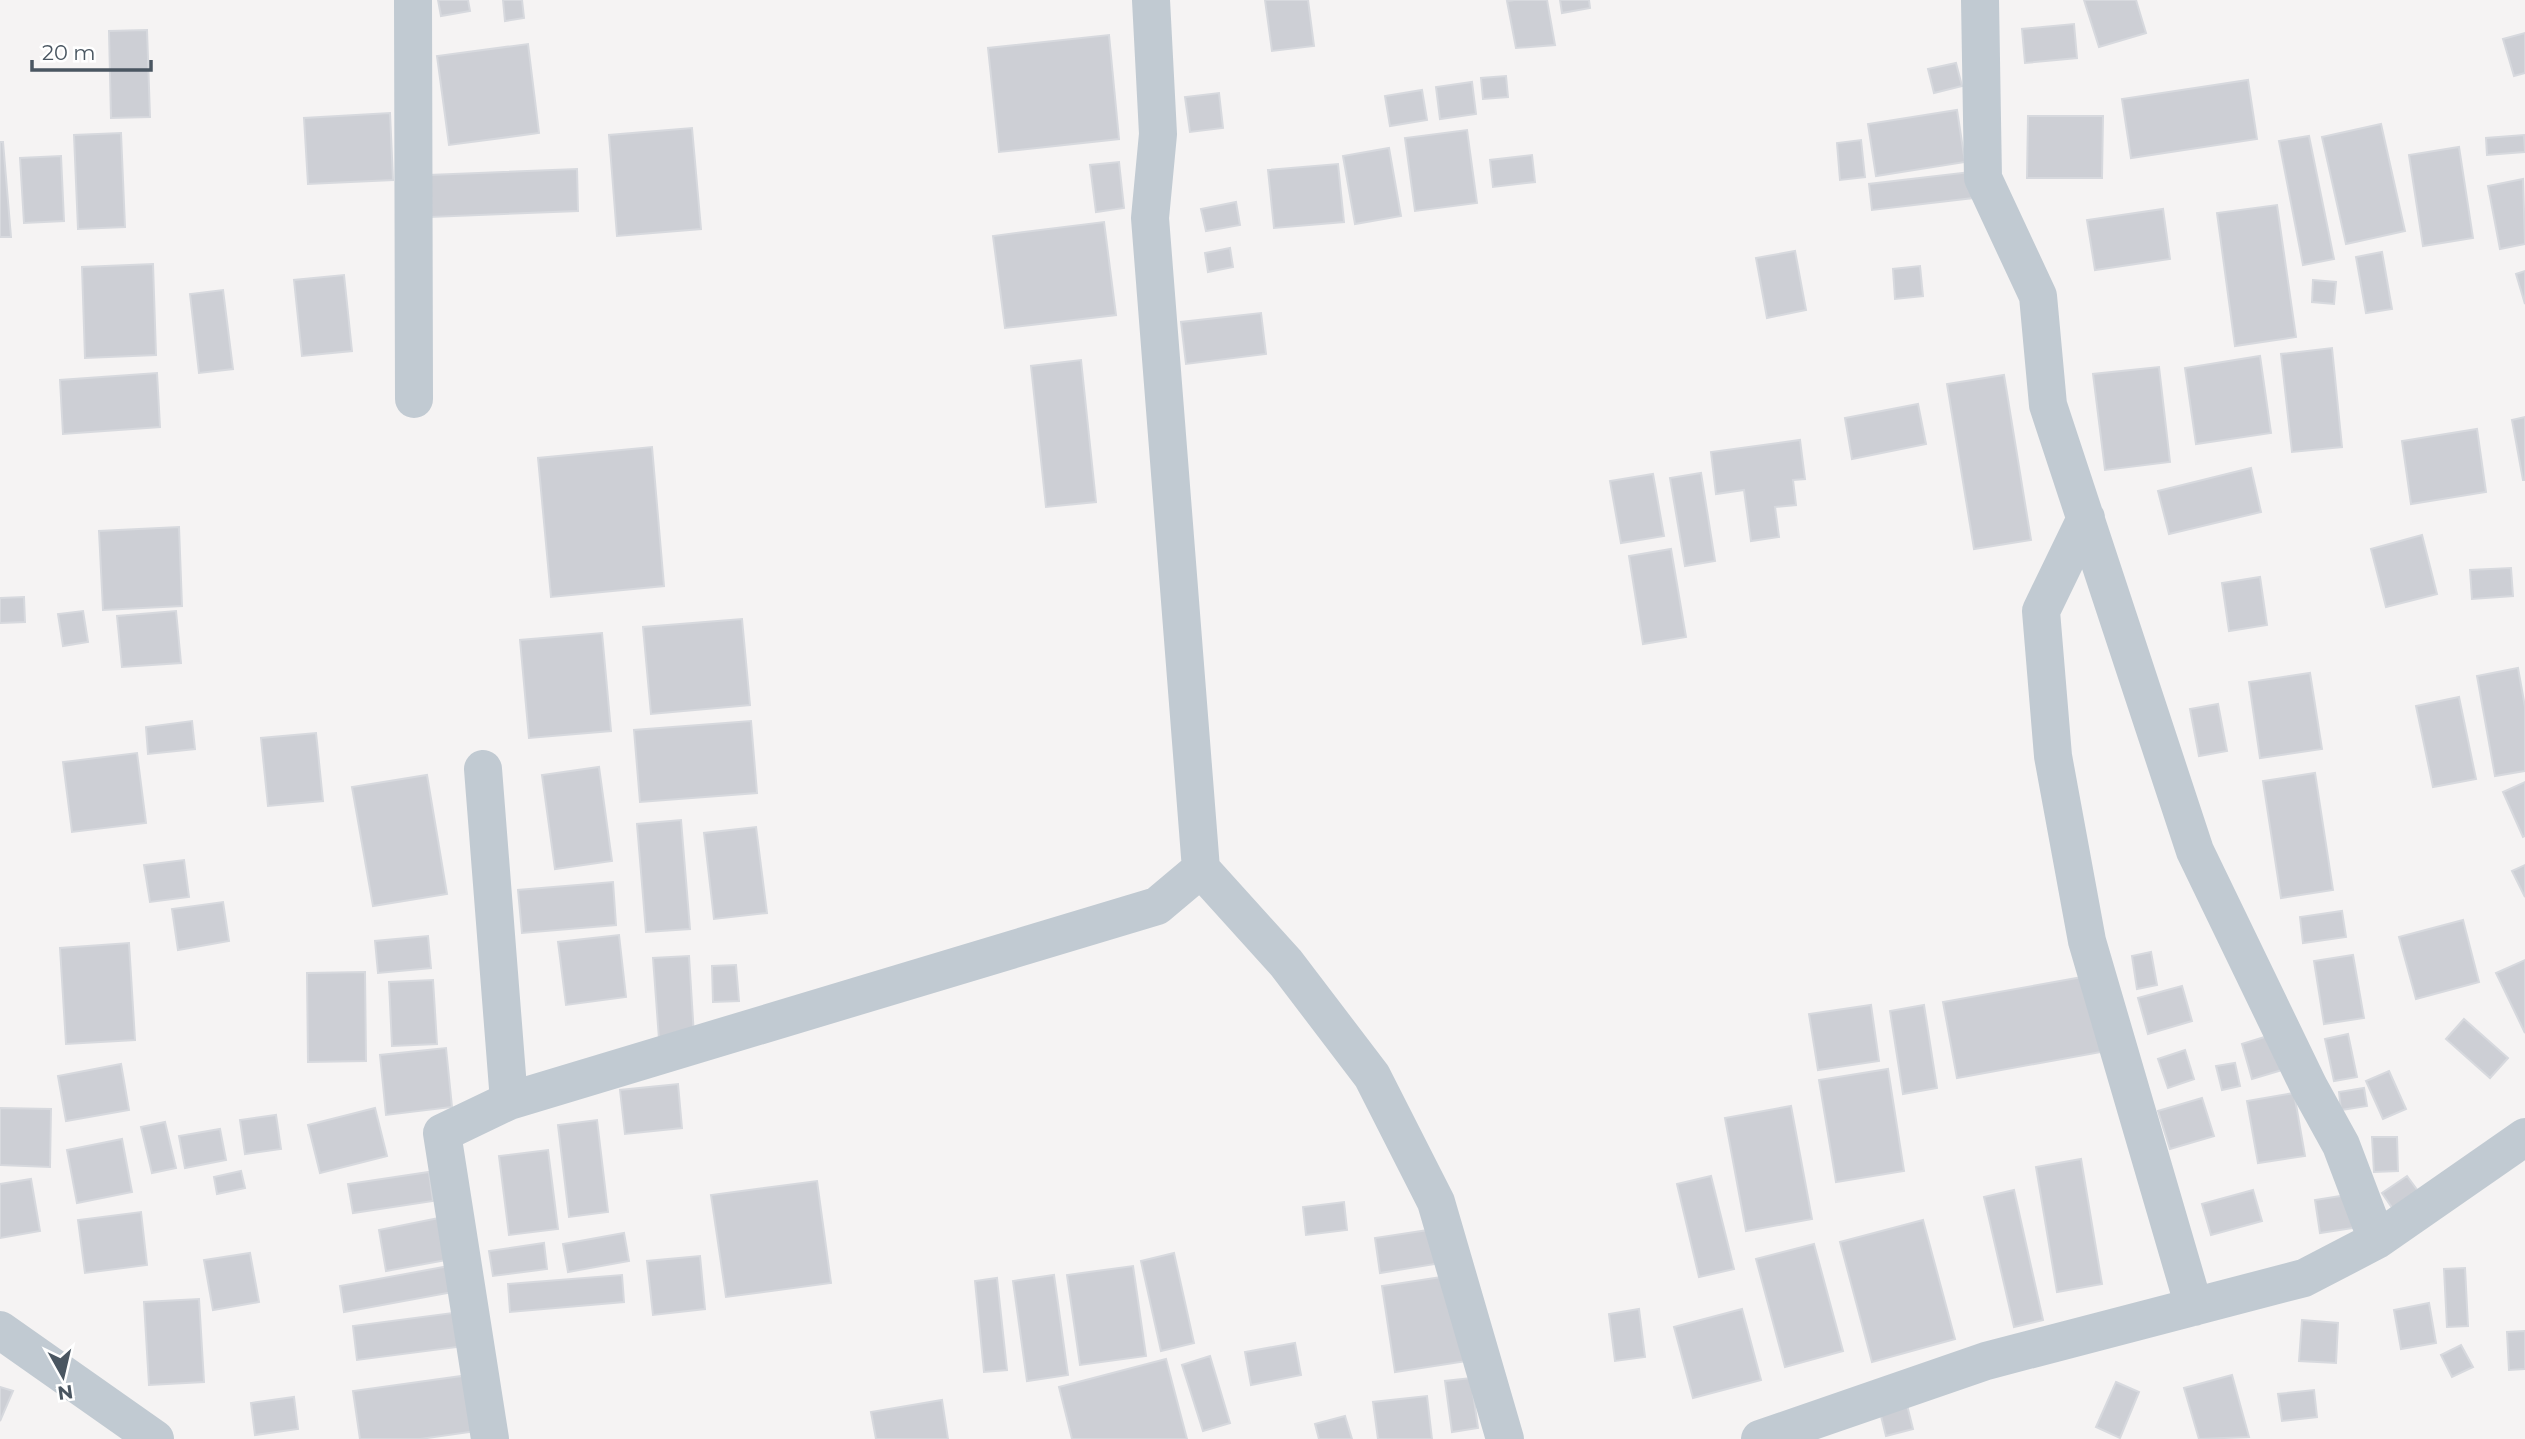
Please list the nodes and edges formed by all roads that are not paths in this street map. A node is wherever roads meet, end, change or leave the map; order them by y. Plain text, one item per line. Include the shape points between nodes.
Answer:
1 (413, 0) edge
2 (1152, 0) edge
3 (1980, 0) edge
4 (414, 399) dead end
5 (2086, 518) junction
6 (483, 769) dead end
7 (1201, 870) junction
8 (509, 1101) junction
9 (2525, 1138) edge
10 (2377, 1240) junction
11 (2194, 1307) junction
12 (0, 1330) edge
13 (1778, 1436) edge
14 (155, 1439) edge
15 (490, 1439) edge
16 (1505, 1439) edge

1 - 4 street
2 - 7 street via 1158,134 1150,218
3 - 5 street via 1983,178 2038,296 2048,405
5 - 10 street via 2195,850 2309,1087 2342,1145
5 - 11 street via 2041,611 2053,757 2087,941
6 - 8 street
7 - 8 street via 1157,906
7 - 16 street via 1286,963 1372,1076 1436,1202
8 - 15 street via 442,1133
9 - 10 street
10 - 11 street via 2304,1278
11 - 13 street via 1986,1362
12 - 14 street

